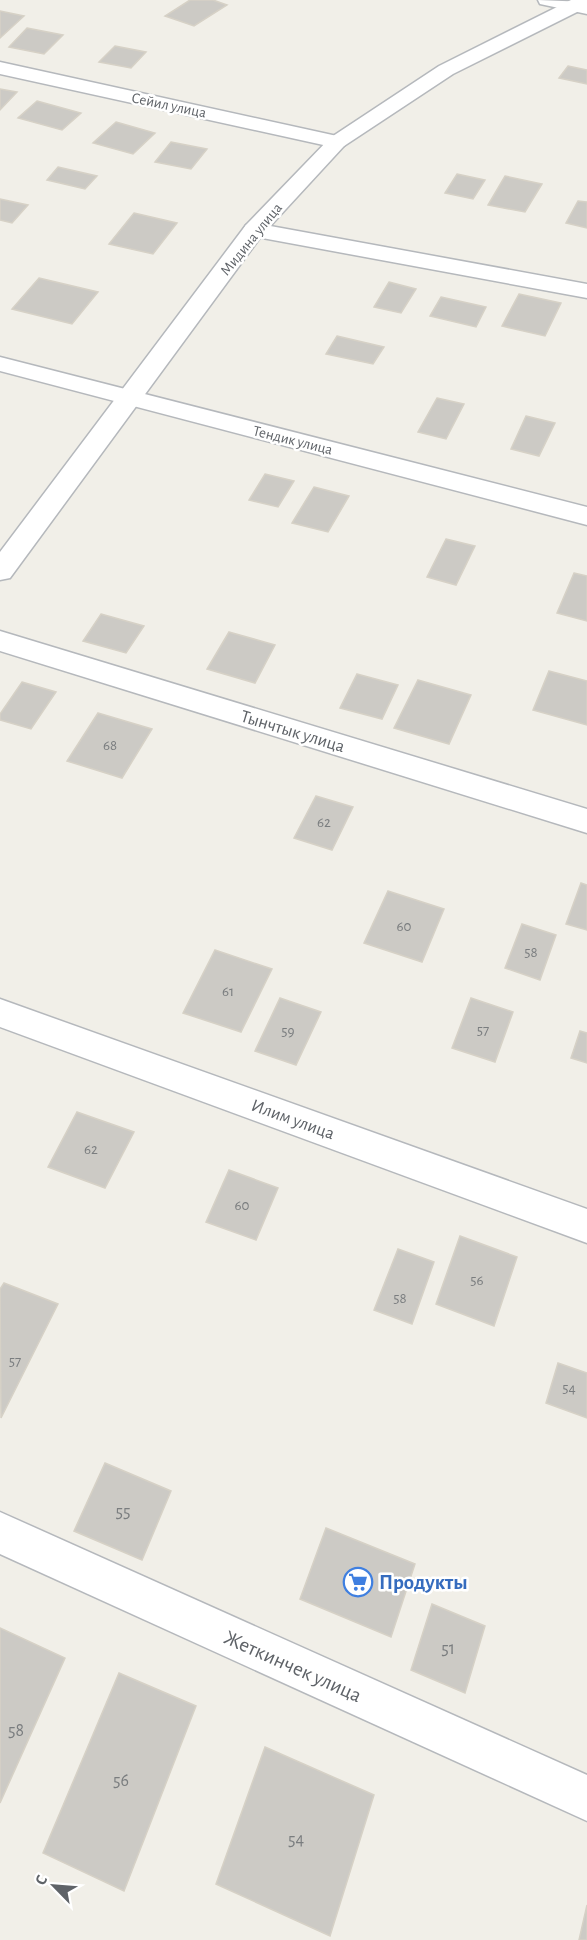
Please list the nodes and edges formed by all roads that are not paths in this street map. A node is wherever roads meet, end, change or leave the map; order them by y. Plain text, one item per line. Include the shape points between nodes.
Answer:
1 (546, 0) edge
2 (583, 5) edge
3 (0, 68) edge
4 (337, 142) junction
5 (254, 230) junction
6 (587, 291) edge
7 (0, 364) edge
8 (130, 398) junction
9 (587, 516) edge
10 (0, 572) edge
11 (0, 641) edge
12 (587, 821) edge
13 (0, 1013) edge
14 (587, 1226) edge
15 (0, 1533) edge
16 (587, 1798) edge

1 - 2 street
2 - 4 street, Мидина улица via 446,70
3 - 4 street, Сейил улица
4 - 5 street, Мидина улица
5 - 6 street
5 - 8 street, Мидина улица
7 - 8 street, Тендик улица
8 - 9 street, Тендик улица
8 - 10 street, Мидина улица
11 - 12 street, Тынчтык улица
13 - 14 street, Илим улица
15 - 16 street, Жеткинчек улица

